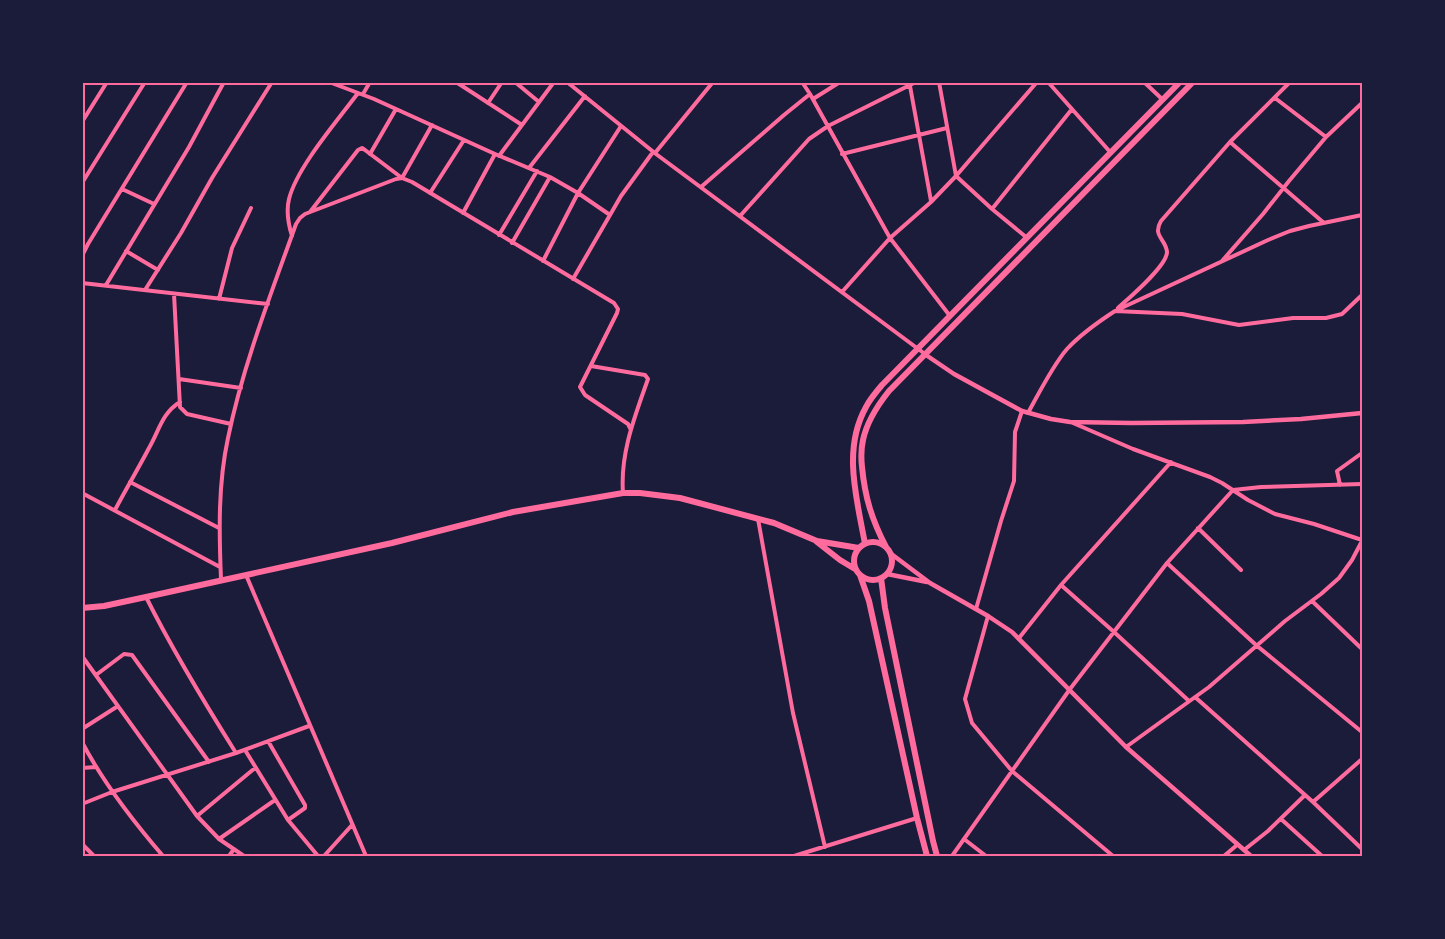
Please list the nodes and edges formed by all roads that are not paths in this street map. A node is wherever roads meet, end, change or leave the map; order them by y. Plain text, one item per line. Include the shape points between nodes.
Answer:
1 (107, 82) edge
2 (145, 82) edge
3 (187, 82) edge
4 (224, 82) edge
5 (272, 82) edge
6 (329, 82) edge
7 (370, 82) edge
8 (456, 82) edge
9 (502, 82) edge
10 (515, 82) edge
11 (554, 82) edge
12 (567, 82) edge
13 (713, 82) edge
14 (802, 82) edge
15 (840, 82) edge
16 (916, 82) edge
17 (939, 82) edge
18 (1037, 82) edge
19 (1048, 82) edge
20 (1144, 82) edge
21 (1180, 82) edge
22 (1193, 82) edge
23 (1290, 82) edge
24 (340, 84) edge
25 (910, 86) junction
26 (360, 94) junction
27 (585, 96) junction
28 (812, 97) junction
29 (1275, 98) junction
30 (1163, 100) junction
31 (539, 102) junction
32 (488, 103) junction
33 (1362, 103) edge
34 (396, 109) junction
35 (1072, 109) junction
36 (82, 122) edge
37 (432, 125) junction
38 (522, 125) junction
39 (621, 126) junction
40 (828, 126) junction
41 (947, 128) junction
42 (919, 135) junction
43 (1326, 137) junction
44 (464, 140) junction
45 (1230, 142) junction
46 (654, 152) junction
47 (1111, 153) junction
48 (370, 154) junction
49 (842, 154) junction
50 (497, 155) junction
51 (529, 168) junction
52 (537, 171) junction
53 (956, 176) junction
54 (550, 177) junction
55 (402, 178) junction
56 (82, 183) edge
57 (701, 188) junction
58 (1283, 188) junction
59 (122, 189) junction
60 (430, 193) junction
61 (578, 193) junction
62 (931, 202) junction
63 (154, 204) junction
64 (251, 208) dead end
65 (992, 209) junction
66 (310, 212) junction
67 (463, 213) junction
68 (610, 215) junction
69 (1362, 215) edge
70 (740, 216) junction
71 (1325, 223) junction
72 (499, 235) junction
73 (292, 236) junction
74 (890, 237) junction
75 (1026, 237) junction
76 (512, 243) junction
77 (126, 251) junction
78 (82, 256) edge
79 (543, 261) junction
80 (1220, 263) junction
81 (158, 270) junction
82 (573, 279) junction
83 (82, 283) edge
84 (106, 285) junction
85 (145, 291) junction
86 (842, 292) junction
87 (174, 294) junction
88 (1362, 295) edge
89 (219, 299) junction
90 (267, 304) junction
91 (1115, 311) junction
92 (950, 316) junction
93 (918, 348) junction
94 (926, 354) junction
95 (591, 366) junction
96 (179, 379) junction
97 (241, 388) junction
98 (180, 402) junction
99 (1025, 412) junction
100 (1362, 413) edge
101 (1070, 422) junction
102 (231, 424) junction
103 (630, 428) junction
104 (1362, 453) edge
105 (1171, 462) junction
106 (130, 482) junction
107 (1362, 484) edge
108 (1340, 485) junction
109 (1233, 490) junction
110 (82, 493) edge
111 (623, 493) junction
112 (115, 510) junction
113 (758, 518) junction
114 (219, 528) junction
115 (1198, 528) junction
116 (817, 541) junction
117 (1362, 541) edge
118 (862, 546) junction
119 (888, 550) junction
120 (1167, 563) junction
121 (220, 567) junction
122 (1240, 570) dead end
123 (858, 572) junction
124 (246, 574) junction
125 (884, 576) junction
126 (221, 579) junction
127 (930, 583) junction
128 (1061, 585) junction
129 (146, 597) junction
130 (1312, 602) junction
131 (82, 609) edge
132 (976, 609) junction
133 (988, 616) junction
134 (1114, 632) junction
135 (1019, 638) junction
136 (1256, 645) junction
137 (1362, 649) edge
138 (82, 656) edge
139 (96, 675) junction
140 (1070, 689) junction
141 (1195, 697) junction
142 (1188, 701) junction
143 (118, 706) junction
144 (309, 726) junction
145 (82, 729) edge
146 (1362, 732) edge
147 (268, 741) junction
148 (82, 742) edge
149 (1126, 747) junction
150 (245, 750) junction
151 (236, 753) junction
152 (1362, 759) edge
153 (209, 762) junction
154 (96, 767) junction
155 (82, 768) edge
156 (255, 768) junction
157 (1012, 771) junction
158 (168, 774) junction
159 (112, 792) junction
160 (1305, 795) junction
161 (275, 800) junction
162 (1313, 802) junction
163 (82, 804) edge
164 (197, 816) junction
165 (917, 818) junction
166 (1281, 819) junction
167 (288, 820) junction
168 (352, 825) junction
169 (219, 839) junction
170 (964, 839) junction
171 (82, 844) edge
172 (1237, 845) junction
173 (825, 847) junction
174 (234, 849) junction
175 (1362, 849) edge
176 (1243, 850) junction
177 (94, 856) edge
178 (163, 856) edge
179 (229, 856) edge
180 (244, 856) edge
181 (318, 856) edge
182 (324, 856) edge
183 (366, 856) edge
184 (794, 856) edge
185 (927, 856) edge
186 (937, 856) edge
187 (952, 856) edge
188 (986, 856) edge
189 (1113, 856) edge
190 (1224, 856) edge
191 (1251, 856) edge
192 (1322, 856) edge

1 - 36 street
2 - 56 street
3 - 59 street
4 - 63 street
5 - 81 street
6 - 24 street
7 - 26 street
8 - 32 street
9 - 32 street
10 - 31 street
11 - 31 street
12 - 27 street
13 - 46 street
14 - 28 street
15 - 28 street
16 - 25 street
17 - 41 street
18 - 53 street
19 - 35 street
20 - 30 street
21 - 30 main road
22 - 94 main road
23 - 29 street
24 - 26 street
25 - 40 street
25 - 42 street
26 - 34 street
26 - 73 street via 298,179 289,198
27 - 39 street
27 - 51 street
28 - 40 street
28 - 57 street via 784,115
29 - 43 street
29 - 45 street
30 - 47 main road
31 - 38 street
32 - 38 street
33 - 43 street
34 - 37 street
34 - 48 street
35 - 47 street
35 - 65 street
37 - 44 street
37 - 55 street
38 - 50 street
39 - 46 street
39 - 61 street
40 - 49 street
40 - 70 street via 805,142
41 - 42 street
41 - 53 street
42 - 49 street
42 - 62 street
43 - 58 street
44 - 50 street
44 - 60 street
45 - 58 street
45 - 91 street via 1158,227 1167,255 1158,270
46 - 57 street
46 - 68 street
47 - 75 main road
48 - 55 street
48 - 66 street via 362,148 358,150
49 - 74 street
50 - 51 street
50 - 67 street
51 - 52 street
52 - 54 street
52 - 72 street
53 - 62 street
53 - 65 street
54 - 61 street
54 - 76 street
55 - 60 street
55 - 66 street
57 - 70 street
58 - 71 street
58 - 80 street
59 - 63 street
59 - 78 street
60 - 67 street
61 - 68 street
61 - 79 street
62 - 74 street
63 - 77 street
64 - 89 street via 232,248
65 - 75 street
66 - 73 street via 300,218
67 - 72 street
68 - 82 street
69 - 71 street
70 - 86 street
71 - 80 street via 1290,231
72 - 76 street
73 - 90 street
74 - 86 street
74 - 92 street
75 - 92 main road
76 - 79 street
77 - 81 street
77 - 84 street
79 - 82 street
80 - 91 street
81 - 85 street
82 - 95 street via 618,309
83 - 84 street
84 - 85 street
85 - 87 street
86 - 93 street
87 - 89 street
87 - 96 street
88 - 91 street via 1342,314 1326,318 1239,325 1182,314
89 - 90 street
90 - 97 street
91 - 99 street via 1067,350
92 - 93 main road
93 - 94 street
93 - 118 main road via 873,396 855,438 853,471
94 - 99 street via 954,374
94 - 119 main road via 879,404 863,440 861,456 869,508
95 - 103 street via 581,390
95 - 103 street via 647,376
96 - 97 street
96 - 98 street
97 - 102 street
98 - 102 street via 187,414
98 - 106 street via 164,418
99 - 101 street
99 - 132 street via 1016,432 1014,481
100 - 101 street via 1243,422
101 - 105 street
102 - 114 street
103 - 111 street
104 - 108 street via 1337,471
105 - 109 street
105 - 128 street
106 - 112 street
106 - 114 street
107 - 108 street
108 - 109 street
109 - 115 street
109 - 117 street via 1275,514
110 - 112 street
111 - 113 main road via 680,498
111 - 124 main road via 513,512
112 - 121 street
113 - 116 main road
113 - 173 street via 793,713
114 - 121 street
115 - 120 street
115 - 122 street
116 - 118 main road
116 - 123 main road
117 - 130 street via 1339,578
118 - 119 main road via 879,543
118 - 123 main road via 855,554
119 - 125 main road via 891,568
119 - 127 street
120 - 134 street
120 - 136 street
121 - 126 street
123 - 125 main road via 866,579
123 - 165 main road via 869,601
124 - 126 main road
124 - 144 street
125 - 127 street
125 - 186 main road via 885,608
126 - 129 main road
127 - 132 street
128 - 134 street
128 - 135 street
129 - 131 main road
129 - 151 street via 193,685
130 - 136 street
130 - 137 street
132 - 133 street
133 - 135 street
133 - 157 street via 965,699 972,723
134 - 140 street
134 - 142 street
135 - 140 street
136 - 141 street
136 - 146 street
138 - 139 street
139 - 143 street
139 - 153 street via 124,654 132,655
140 - 149 street
140 - 157 street
141 - 142 street
141 - 160 street
142 - 149 street
143 - 145 street
143 - 158 street
144 - 147 street
144 - 168 street
147 - 150 street
147 - 167 street via 305,805
148 - 154 street
149 - 172 street
150 - 151 street
150 - 156 street
151 - 153 street
152 - 162 street
153 - 158 street
154 - 155 street
154 - 159 street
156 - 161 street
156 - 164 street
157 - 170 street
157 - 189 street
158 - 159 street
158 - 164 street
159 - 163 street
159 - 178 street
160 - 162 street
160 - 166 street
161 - 167 street
161 - 169 street
162 - 175 street
164 - 169 street
165 - 173 street
165 - 185 main road
166 - 176 street
166 - 192 street
167 - 181 street
168 - 182 street
168 - 183 street
169 - 174 street
170 - 187 street
170 - 188 street
171 - 177 street
172 - 176 street
172 - 190 street
173 - 184 street
174 - 179 street
174 - 180 street
176 - 191 street

